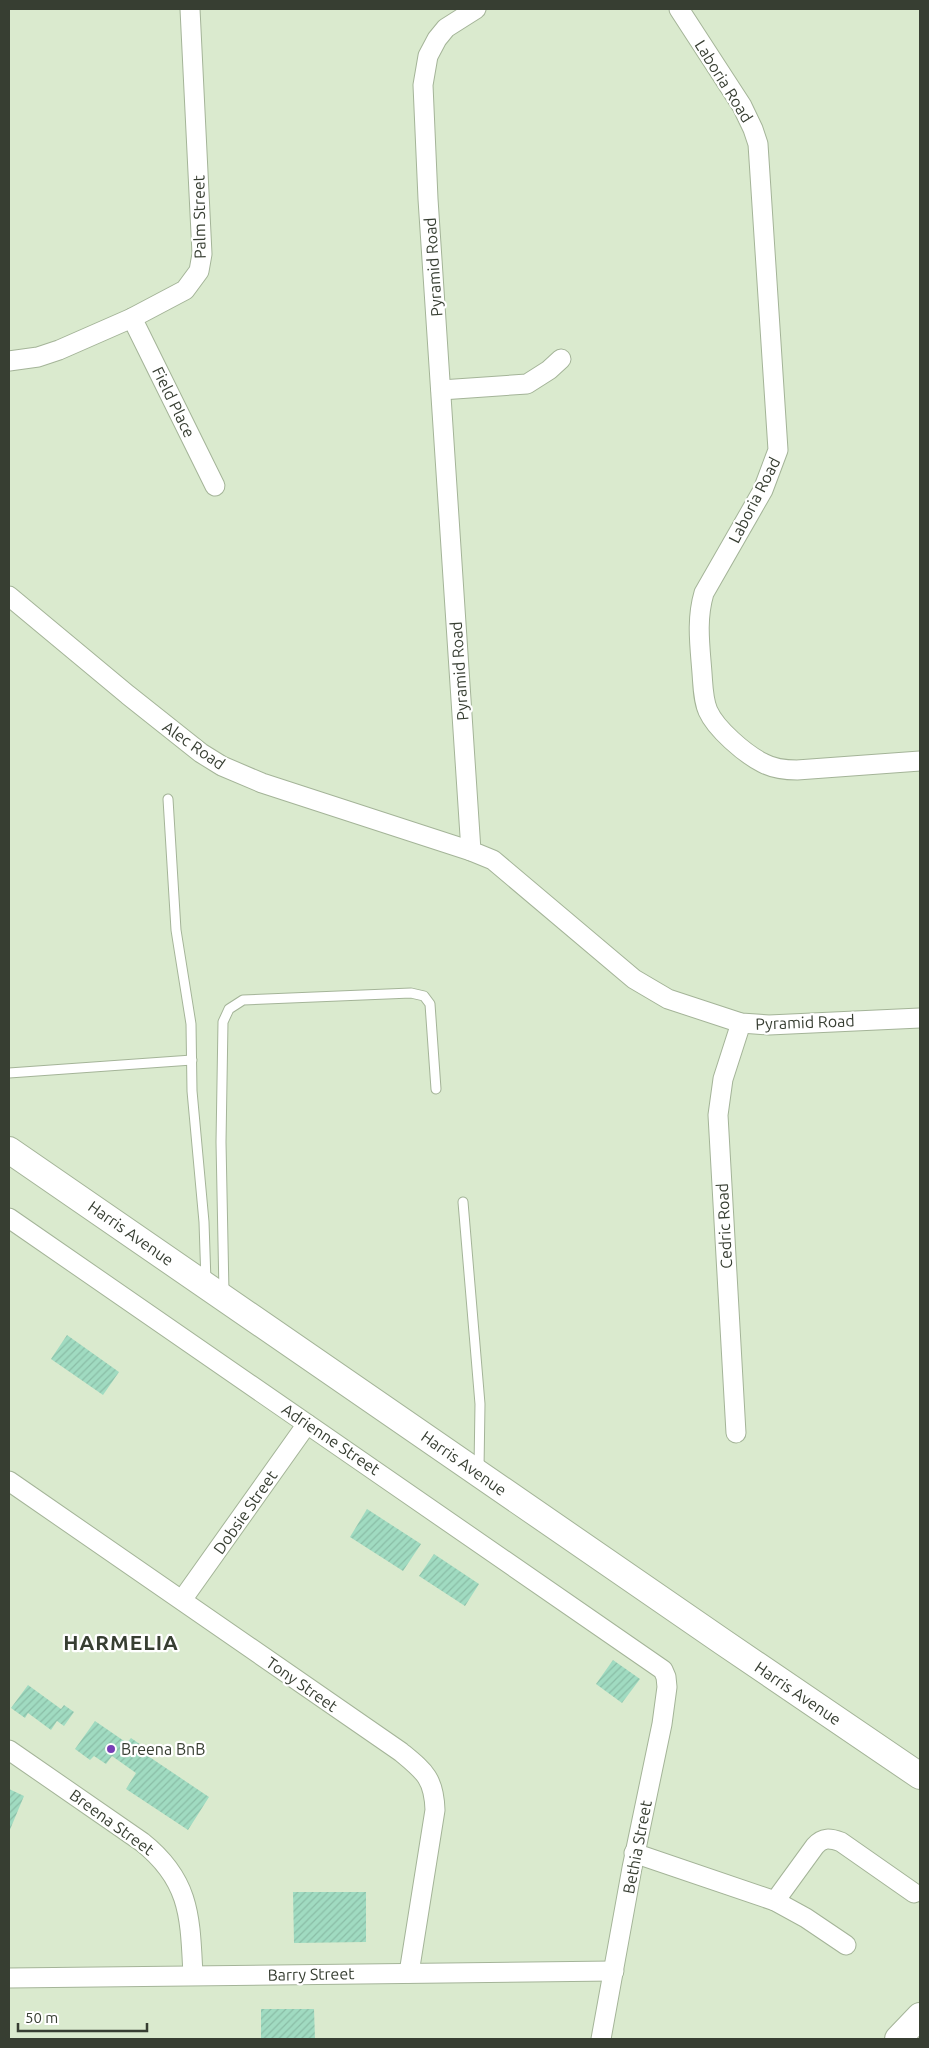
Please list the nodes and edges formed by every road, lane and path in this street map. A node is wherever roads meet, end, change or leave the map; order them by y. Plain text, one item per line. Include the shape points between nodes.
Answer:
1 (190, 9) edge
2 (476, 9) edge
3 (679, 9) edge
4 (132, 318) junction
5 (561, 359) dead end
6 (9, 361) edge
7 (441, 390) junction
8 (215, 486) dead end
9 (9, 596) edge
10 (920, 761) edge
11 (168, 799) dead end
12 (470, 851) junction
13 (920, 1018) edge
14 (741, 1023) junction
15 (192, 1060) junction
16 (9, 1073) edge
17 (436, 1089) dead end
18 (9, 1150) edge
19 (463, 1202) dead end
20 (9, 1218) edge
21 (215, 1291) junction
22 (308, 1424) junction
23 (736, 1432) dead end
24 (478, 1473) junction
25 (9, 1481) edge
26 (182, 1600) junction
27 (652, 1661) joint
28 (9, 1750) edge
29 (920, 1776) edge
30 (634, 1853) junction
31 (914, 1893) dead end
32 (775, 1901) junction
33 (846, 1945) dead end
34 (614, 1972) junction
35 (409, 1973) junction
36 (193, 1975) junction
37 (9, 1978) edge
38 (920, 2016) edge
39 (601, 2039) edge
40 (898, 2039) edge

1 - 4 street, Palm Street via 202,262 185,290
2 - 7 street, Pyramid Road via 446,28 437,39 428,56 423,85
3 - 10 street, Laboria Road via 742,106 758,144 778,450 770,476 704,593 700,607 707,710 714,722 743,749 762,763 782,770
4 - 6 street, Palm Street via 59,350
4 - 8 street, Field Place
5 - 7 street via 527,384
7 - 12 street, Pyramid Road
9 - 12 street, Alec Road via 128,695 222,766 262,783
11 - 15 lane via 176,930 191,1024
12 - 14 street, Pyramid Road via 497,863 644,986 668,999
13 - 14 street, Pyramid Road via 794,1025
14 - 23 street, Cedric Road via 723,1079 718,1115
15 - 16 lane
15 - 21 lane via 204,1222
17 - 21 lane via 430,1004 424,996 411,993 243,1000 229,1009 223,1022
18 - 21 main road, Harris Avenue
19 - 24 lane via 480,1404
20 - 22 street, Adrienne Street
21 - 24 main road, Harris Avenue
22 - 26 street, Dobsie Street
22 - 27 street, Adrienne Street
24 - 29 main road, Harris Avenue
25 - 26 street, Tony Street
26 - 35 street, Tony Street via 401,1752 428,1776 434,1791 435,1810
27 - 30 street, Bethia Street via 663,1670 667,1686
28 - 36 street, Breena Street via 162,1858 177,1880 190,1917
30 - 32 street
30 - 34 street, Bethia Street
31 - 32 street via 841,1842 824,1839 806,1857
32 - 33 street
34 - 35 street, Barry Street
34 - 39 street, Bethia Street
35 - 36 street, Barry Street
36 - 37 street, Barry Street
38 - 40 main road

